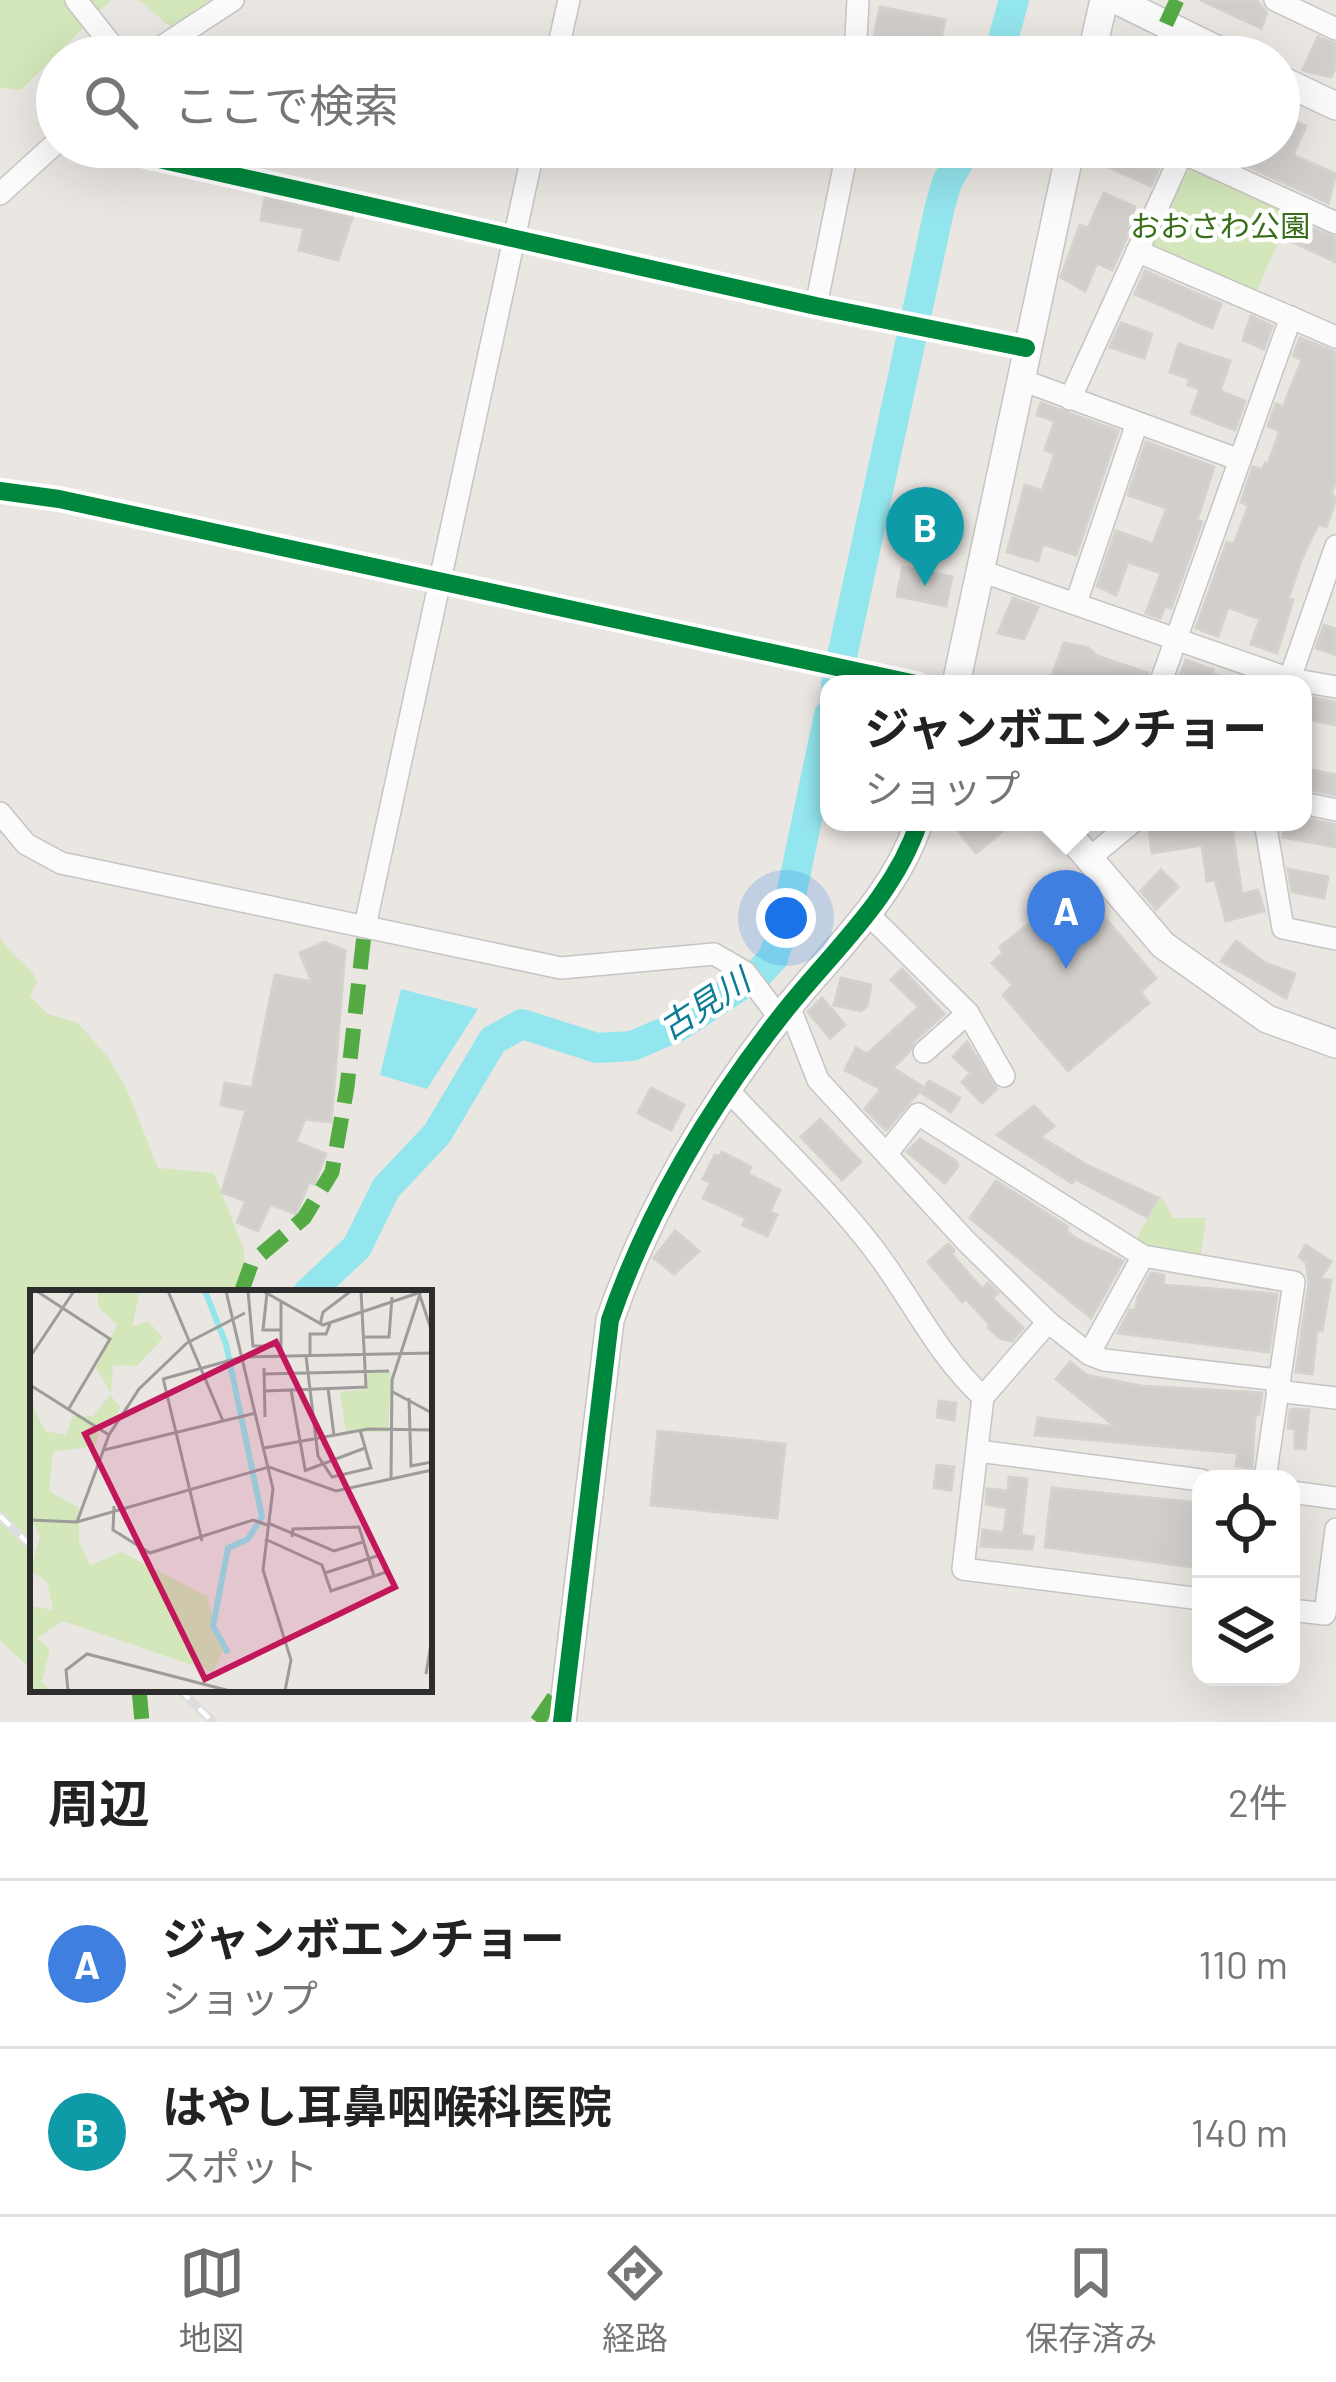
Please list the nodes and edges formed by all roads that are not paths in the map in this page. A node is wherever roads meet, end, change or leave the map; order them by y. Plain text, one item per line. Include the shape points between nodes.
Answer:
1 (76, 0) edge
2 (233, 0) edge
3 (569, 0) edge
4 (858, 0) edge
5 (1104, 0) edge
6 (1116, 0) edge
7 (1275, 0) edge
8 (1336, 29) edge
9 (105, 36) edge
10 (178, 36) edge
11 (561, 36) edge
12 (856, 36) edge
13 (1096, 36) edge
14 (1189, 36) edge
15 (1300, 86) edge
16 (1333, 97) edge
17 (36, 161) edge
18 (200, 168) edge
19 (529, 168) edge
20 (844, 168) edge
21 (1066, 168) edge
22 (1176, 168) edge
23 (1221, 168) edge
24 (0, 194) edge
25 (1336, 223) edge
26 (513, 238) junction
27 (1137, 251) junction
28 (816, 306) junction
29 (1291, 317) junction
30 (1336, 337) edge
31 (1026, 348) junction
32 (1019, 379) junction
33 (1070, 398) junction
34 (1137, 423) junction
35 (1238, 459) junction
36 (0, 491) edge
37 (1336, 546) edge
38 (978, 570) junction
39 (438, 580) junction
40 (1076, 603) junction
41 (1178, 638) junction
42 (874, 675) edge
43 (958, 675) edge
44 (1164, 675) edge
45 (1271, 675) edge
46 (1291, 675) edge
47 (0, 813) edge
48 (914, 831) edge
49 (1065, 831) edge
50 (1122, 831) edge
51 (1266, 831) edge
52 (1087, 860) junction
53 (869, 915) junction
54 (364, 926) junction
55 (1336, 939) edge
56 (784, 1012) junction
57 (968, 1013) junction
58 (1336, 1044) edge
59 (924, 1052) dead end
60 (1004, 1076) dead end
61 (728, 1090) junction
62 (887, 1153) junction
63 (1143, 1256) junction
64 (1048, 1322) junction
65 (1089, 1354) junction
66 (1278, 1385) junction
67 (983, 1396) junction
68 (1336, 1397) edge
69 (978, 1451) junction
70 (1266, 1470) edge
71 (1192, 1479) edge
72 (1300, 1493) edge
73 (1336, 1498) edge
74 (1336, 1529) edge
75 (1192, 1598) edge
76 (1300, 1611) edge
77 (562, 1722) edge

1 - 9 street
2 - 10 street
3 - 11 street
4 - 12 street
5 - 13 street
6 - 14 street
7 - 8 street
15 - 16 street
17 - 24 street
18 - 26 street
19 - 26 street
20 - 28 street
21 - 31 street
22 - 27 street
23 - 25 street
26 - 28 street
26 - 39 street
27 - 29 street
27 - 33 street
28 - 31 street
29 - 30 street
29 - 35 street
31 - 32 street
32 - 33 street
32 - 38 street
33 - 34 street
34 - 35 street
34 - 40 street
35 - 41 street
36 - 39 street
37 - 46 street
38 - 40 street
38 - 43 street
39 - 42 street
39 - 54 street
40 - 41 street
41 - 44 street
41 - 45 street
47 - 54 street via 26,844 61,863
48 - 53 street
49 - 52 street
50 - 52 street
51 - 55 street via 1283,928
52 - 58 street via 1163,945 1267,1019
53 - 56 street
53 - 57 street
54 - 56 street via 561,968 725,957
56 - 61 street
56 - 62 street via 818,1080
57 - 59 street
57 - 60 street
61 - 67 street via 867,1240 954,1370
61 - 77 street via 630,1262 610,1320
62 - 63 street via 918,1114
62 - 64 street
63 - 65 street
63 - 66 street via 1294,1282
64 - 65 street
64 - 67 street
65 - 66 street
66 - 68 street
66 - 70 street
67 - 69 street
69 - 71 street
69 - 75 street via 963,1569
72 - 73 street
74 - 76 street via 1325,1614

